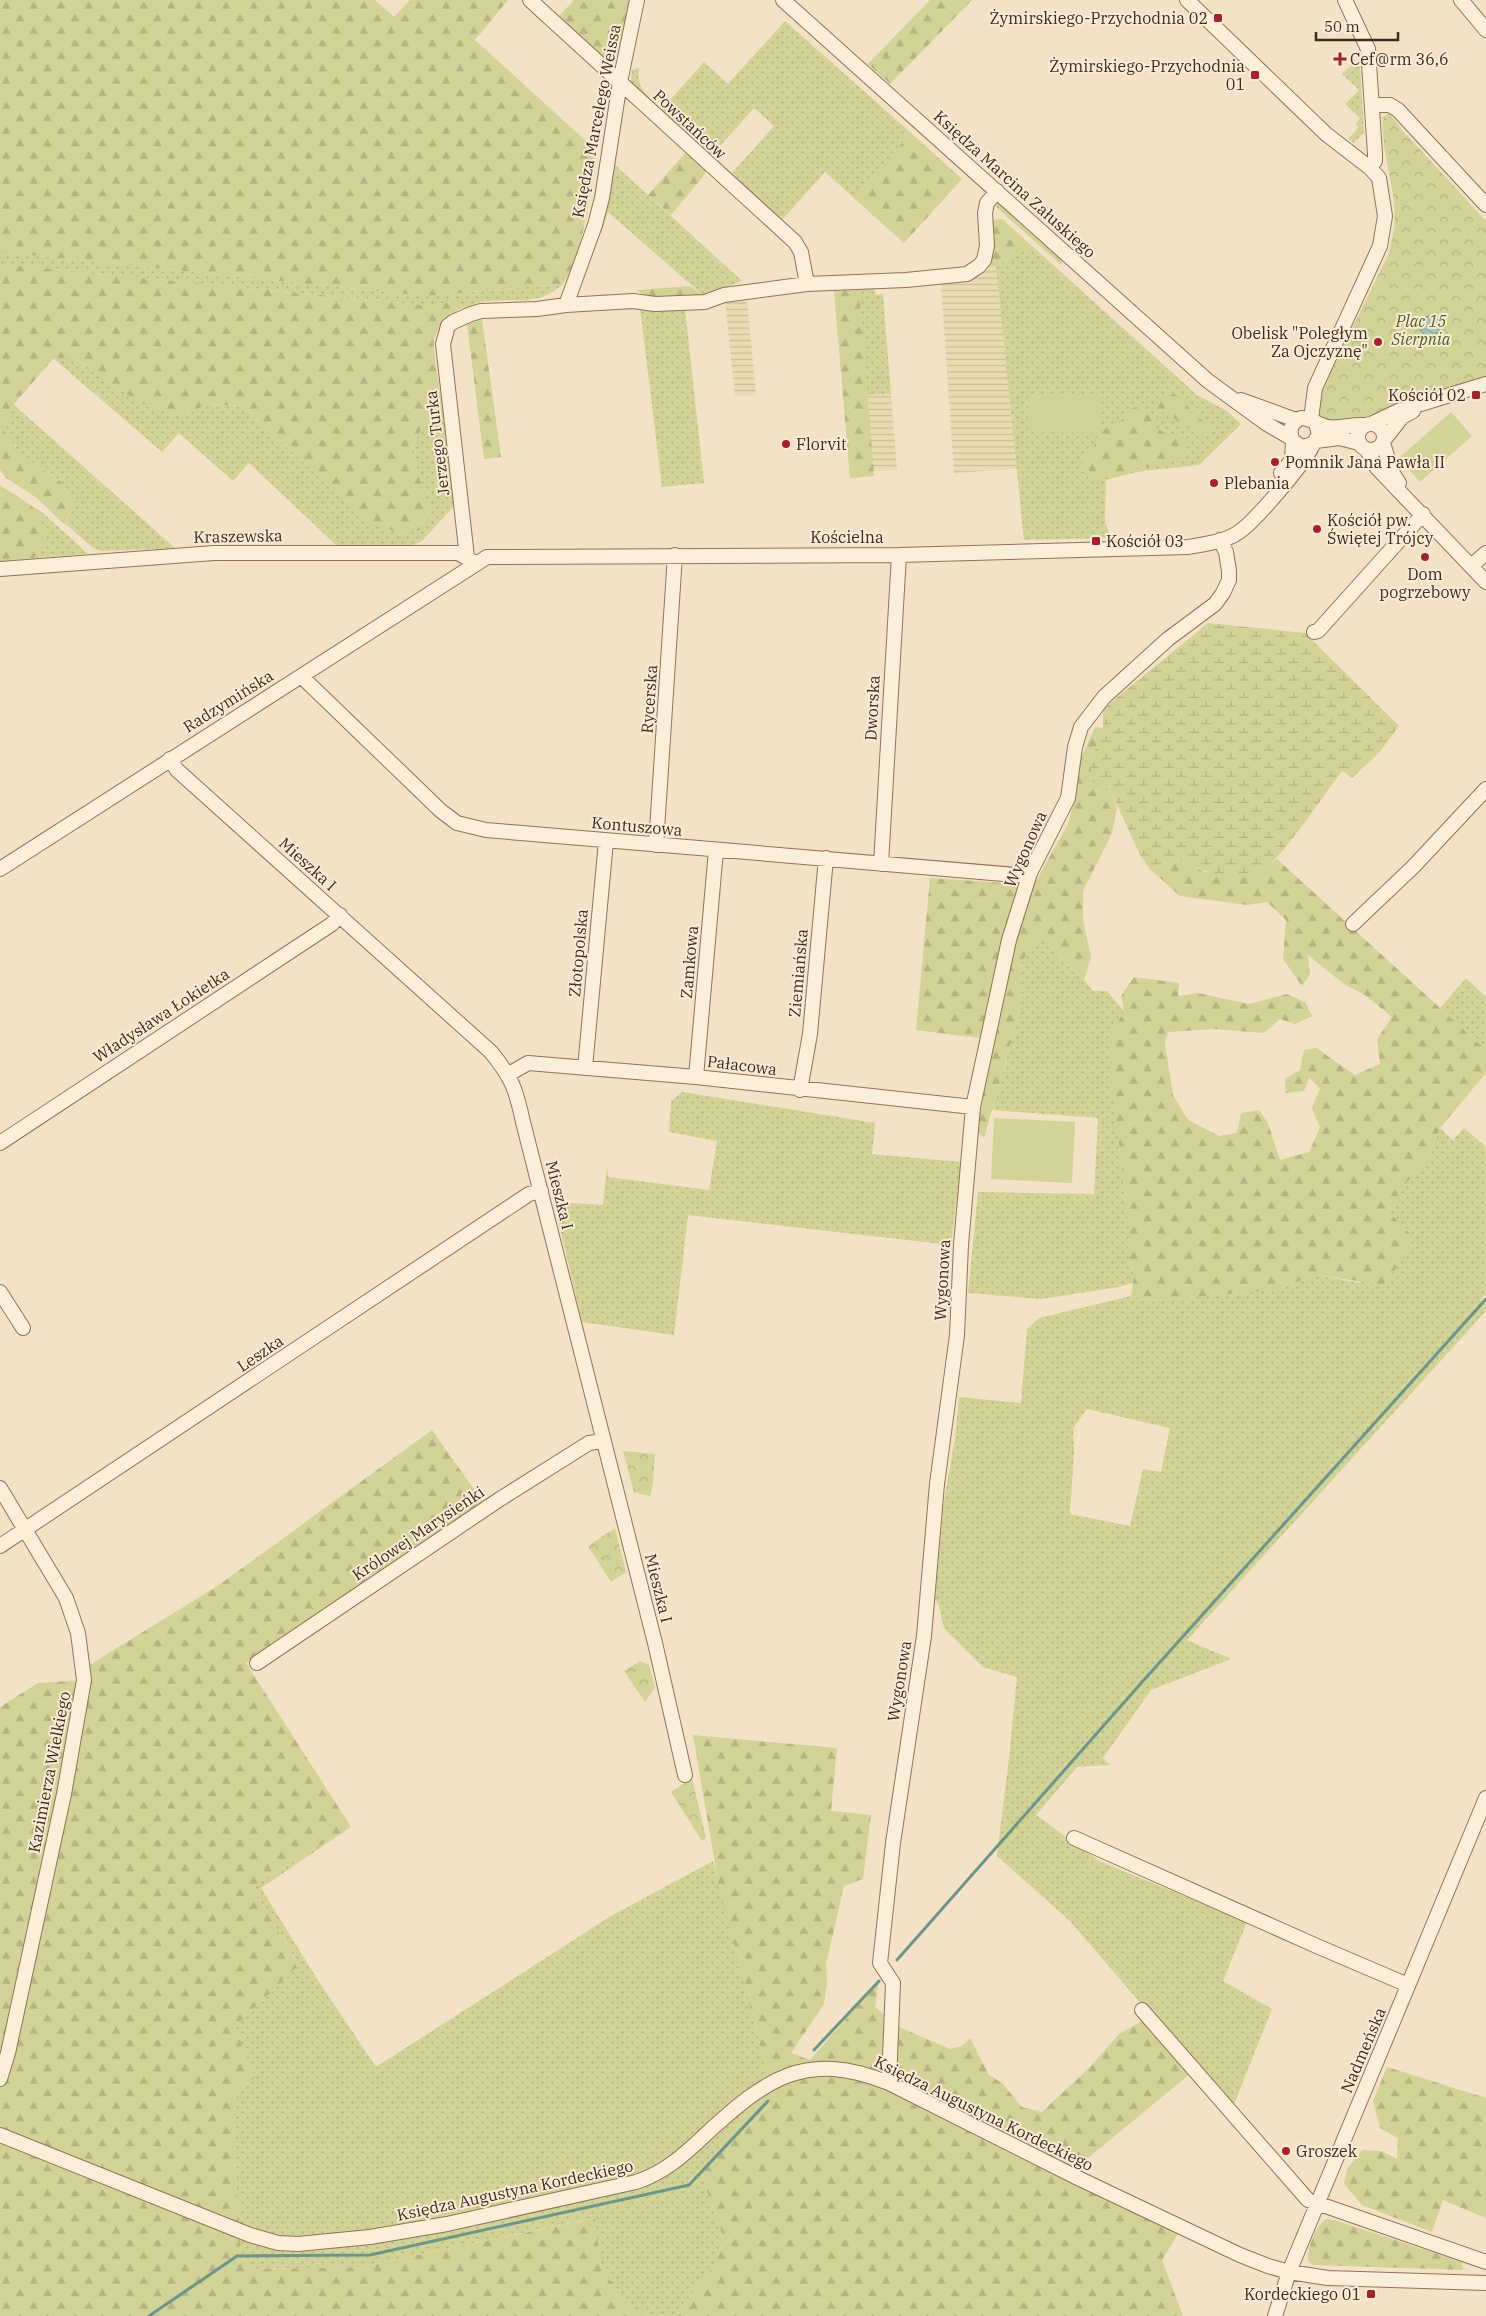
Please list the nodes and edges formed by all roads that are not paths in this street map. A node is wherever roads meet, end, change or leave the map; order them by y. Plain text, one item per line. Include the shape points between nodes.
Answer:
1 (530, 0) edge
2 (637, 0) edge
3 (783, 0) edge
4 (1187, 0) edge
5 (1345, 0) edge
6 (1461, 0) edge
7 (1486, 30) edge
8 (620, 82) junction
9 (1372, 105) junction
10 (1370, 168) junction
11 (997, 191) junction
12 (1486, 205) edge
13 (807, 284) junction
14 (566, 304) junction
15 (1486, 384) edge
16 (1224, 394) junction
17 (1430, 402) junction
18 (1306, 420) junction
19 (1368, 424) junction
20 (1292, 440) junction
21 (1383, 441) junction
22 (1314, 442) junction
23 (1362, 446) junction
24 (1407, 496) junction
25 (1423, 514) junction
26 (1223, 546) junction
27 (1486, 553) edge
28 (675, 555) junction
29 (899, 555) junction
30 (471, 560) junction
31 (1471, 566) junction
32 (0, 569) edge
33 (1486, 582) edge
34 (1314, 632) dead end
35 (300, 676) junction
36 (170, 759) junction
37 (1486, 789) edge
38 (606, 841) junction
39 (656, 845) junction
40 (716, 850) junction
41 (826, 858) junction
42 (881, 864) junction
43 (0, 869) edge
44 (1028, 876) junction
45 (340, 916) junction
46 (1353, 924) dead end
47 (585, 1068) junction
48 (509, 1074) junction
49 (696, 1077) junction
50 (800, 1090) junction
51 (973, 1108) junction
52 (0, 1143) edge
53 (541, 1191) junction
54 (0, 1292) edge
55 (23, 1328) dead end
56 (603, 1440) junction
57 (0, 1488) edge
58 (26, 1528) junction
59 (0, 1546) edge
60 (257, 1663) dead end
61 (685, 1775) dead end
62 (1486, 1798) edge
63 (1074, 1838) dead end
64 (1408, 1985) junction
65 (1142, 2010) dead end
66 (0, 2079) edge
67 (889, 2083) junction
68 (0, 2135) edge
69 (1317, 2204) junction
70 (1486, 2262) edge
71 (1289, 2272) junction
72 (1486, 2283) edge
73 (1274, 2316) edge

1 - 8 street, Powstańców
2 - 8 street, Księdza Marcelego Weissa
3 - 11 street, Księdza Marcina Załuskiego
4 - 10 street via 1326,134
5 - 9 street via 1369,55
6 - 7 street
8 - 13 street, Powstańców via 795,242
8 - 14 street, Księdza Marcelego Weissa via 602,198
9 - 10 street via 1375,161
9 - 12 street via 1398,110
10 - 18 street via 1379,178 1384,201 1382,238 1315,388 1307,398
11 - 13 street via 986,203 987,246 984,260 967,274
11 - 16 street, Księdza Marcina Załuskiego
13 - 14 street via 724,295 704,302
14 - 30 street, Jerzego Turka via 537,309 481,311 448,326 443,344
15 - 17 street
16 - 18 street, Księdza Marcina Załuskiego
16 - 20 street, Księdza Marcina Załuskiego
17 - 19 street, Księdza Marcina Załuskiego
17 - 21 street via 1402,417
18 - 19 street, Księdza Marcina Załuskiego via 1338,428
18 - 20 street via 1292,425
18 - 22 street via 1319,435
19 - 21 street via 1382,429
19 - 23 street via 1358,434
20 - 22 street via 1302,446
20 - 26 street via 1292,460
21 - 23 street via 1376,449
21 - 24 street via 1392,472
22 - 23 street via 1338,438
22 - 26 street, Kościelna via 1299,467
23 - 24 street via 1378,468
24 - 25 street
25 - 31 street
25 - 34 street
26 - 29 street, Kościelna
26 - 44 street, Wygonowa via 1229,562 1229,580 1223,594 1104,696 1080,727 1068,798
27 - 31 street
28 - 29 street, Kościelna
28 - 30 street, Kościelna via 498,556
28 - 39 street, Rycerska
29 - 42 street, Dworska
30 - 32 street, Kraszewska via 458,553 214,553
30 - 35 street, Radzymińska
31 - 33 street
35 - 36 street, Radzymińska
35 - 38 street, Kontuszowa via 420,792 457,823 486,830
36 - 43 street, Radzymińska
36 - 45 street, Mieszka I via 177,770
37 - 46 street
38 - 39 street, Kontuszowa
38 - 47 street, Złotopolska
39 - 40 street, Kontuszowa
40 - 41 street, Kontuszowa
40 - 49 street, Zamkowa
41 - 42 street, Kontuszowa
41 - 50 street, Ziemiańska via 810,1034
42 - 44 street, Kontuszowa
44 - 51 street, Wygonowa via 1009,940
45 - 48 street, Mieszka I via 491,1052
45 - 52 street, Władysława Łokietka
47 - 48 street, Pałacowa via 528,1063
47 - 49 street, Pałacowa
48 - 53 street, Mieszka I via 517,1090
49 - 50 street, Pałacowa
50 - 51 street, Pałacowa
51 - 67 street, Wygonowa via 957,1334 937,1484 924,1636 893,1843 880,1964 892,1983
53 - 56 street, Mieszka I
53 - 58 street, Leszka via 529,1194
54 - 55 street
56 - 60 street, Królowej Marysieńki via 589,1443 500,1499
56 - 61 street, Mieszka I
57 - 58 street, Kazimierza Wielkiego
58 - 59 street, Leszka
58 - 66 street, Kazimierza Wielkiego via 66,1598 78,1633 84,1680 62,1804
62 - 64 street, Nadmeńska
63 - 64 street
64 - 69 street, Nadmeńska
65 - 69 street via 1289,2180 1308,2200
67 - 68 street, Księdza Augustyna Kordeckiego via 836,2069 793,2074 751,2094 675,2162 643,2180 438,2226 311,2244 278,2243 250,2234
67 - 71 street, Księdza Augustyna Kordeckiego via 1240,2255
69 - 70 street
69 - 71 street, Nadmeńska
71 - 72 street, Księdza Augustyna Kordeckiego via 1328,2278
71 - 73 street, Nadmeńska

